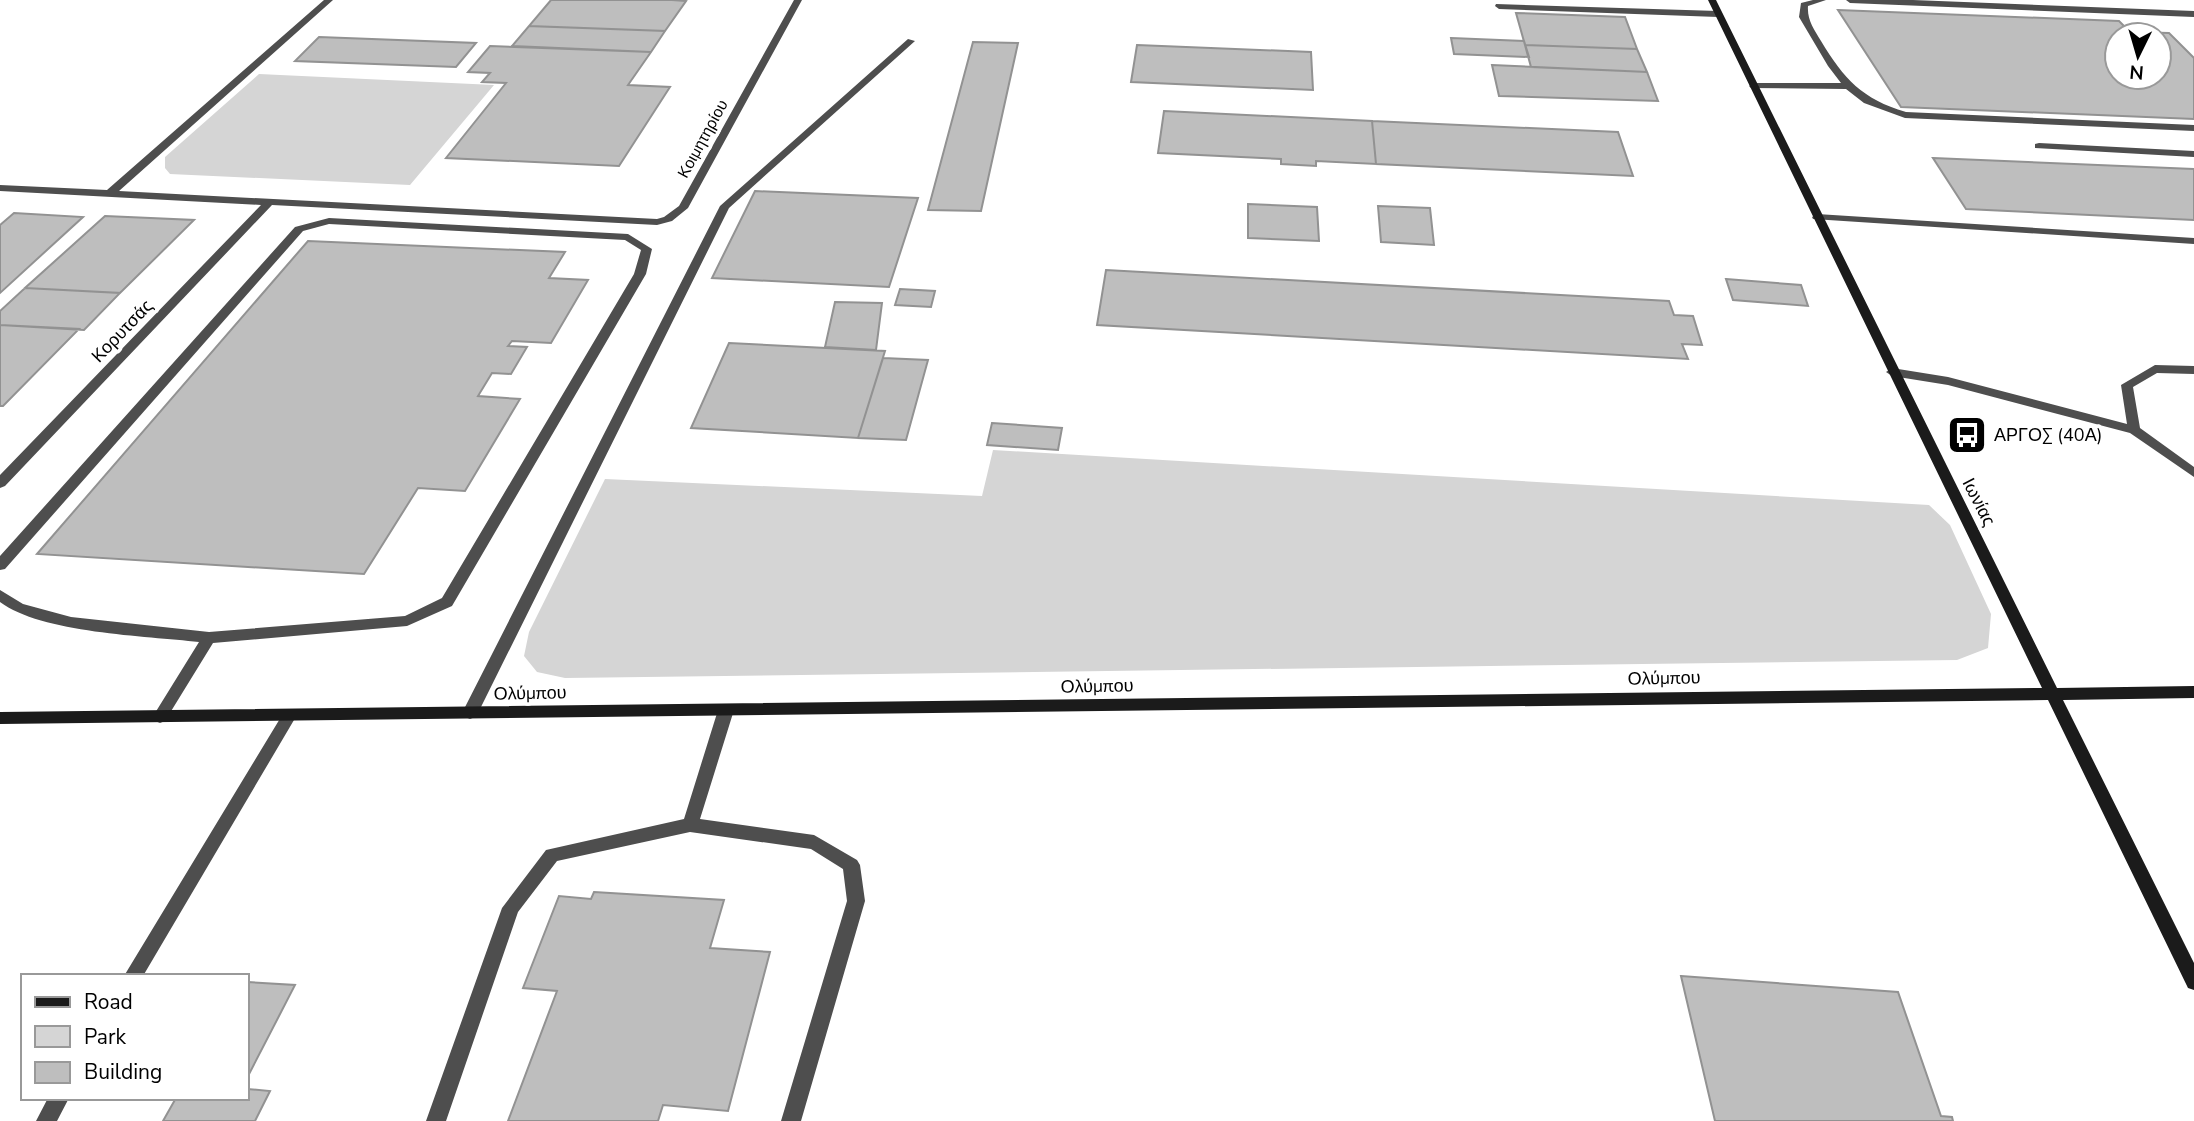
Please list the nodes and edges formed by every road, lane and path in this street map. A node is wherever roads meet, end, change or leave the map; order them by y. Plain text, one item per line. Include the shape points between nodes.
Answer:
1 (329, 0) edge
2 (798, 0) edge
3 (1712, 0) edge
4 (1822, 0) edge
5 (1850, 0) edge
6 (1499, 6) dead end
7 (1718, 14) junction
8 (2194, 14) edge
9 (911, 41) dead end
10 (1754, 86) junction
11 (1845, 86) junction
12 (2194, 128) edge
13 (2039, 146) dead end
14 (2194, 153) edge
15 (0, 188) edge
16 (109, 194) junction
17 (269, 202) junction
18 (1817, 217) junction
19 (2194, 241) edge
20 (2194, 370) edge
21 (1892, 372) junction
22 (2134, 430) junction
23 (2194, 473) edge
24 (0, 483) edge
25 (0, 565) edge
26 (0, 595) edge
27 (209, 638) junction
28 (2053, 692) junction
29 (2194, 692) edge
30 (726, 710) junction
31 (470, 713) junction
32 (159, 716) junction
33 (289, 716) junction
34 (0, 718) edge
35 (690, 825) junction
36 (134, 974) edge
37 (2194, 982) edge
38 (58, 1100) edge
39 (46, 1121) edge
40 (436, 1121) edge
41 (791, 1121) edge

1 - 16 street
2 - 17 street, Κοιμητηρίου via 683,208 657,222
3 - 7 street, Ιωνίας
4 - 11 street via 1804,5 1803,17
5 - 8 street
6 - 7 street
7 - 10 street, Ιωνίας
9 - 31 street via 725,206
10 - 11 street
10 - 18 street, Ιωνίας
11 - 12 street via 1879,109 1905,115
13 - 14 street
15 - 16 street, Κοιμητηρίου
16 - 17 street, Κοιμητηρίου
17 - 24 street, Κορυτσάς
18 - 19 street
18 - 21 street, Ιωνίας
20 - 22 street via 2155,369 2127,385
21 - 22 street via 1948,381
21 - 28 street, Ιωνίας
22 - 23 street
25 - 27 street via 299,229 329,221 628,237 647,249 640,274 447,602 407,621
26 - 27 street via 18,608 71,622
27 - 32 street
28 - 29 street, Ολύμπου
28 - 30 street, Ολύμπου
28 - 37 street, Ιωνίας
30 - 31 street, Ολύμπου
30 - 35 street
31 - 33 street, Ολύμπου
32 - 33 street, Ολύμπου
32 - 34 street, Ολύμπου
33 - 36 street
35 - 40 street via 552,855 511,908
35 - 41 street via 814,842 851,865 856,901
38 - 39 street

